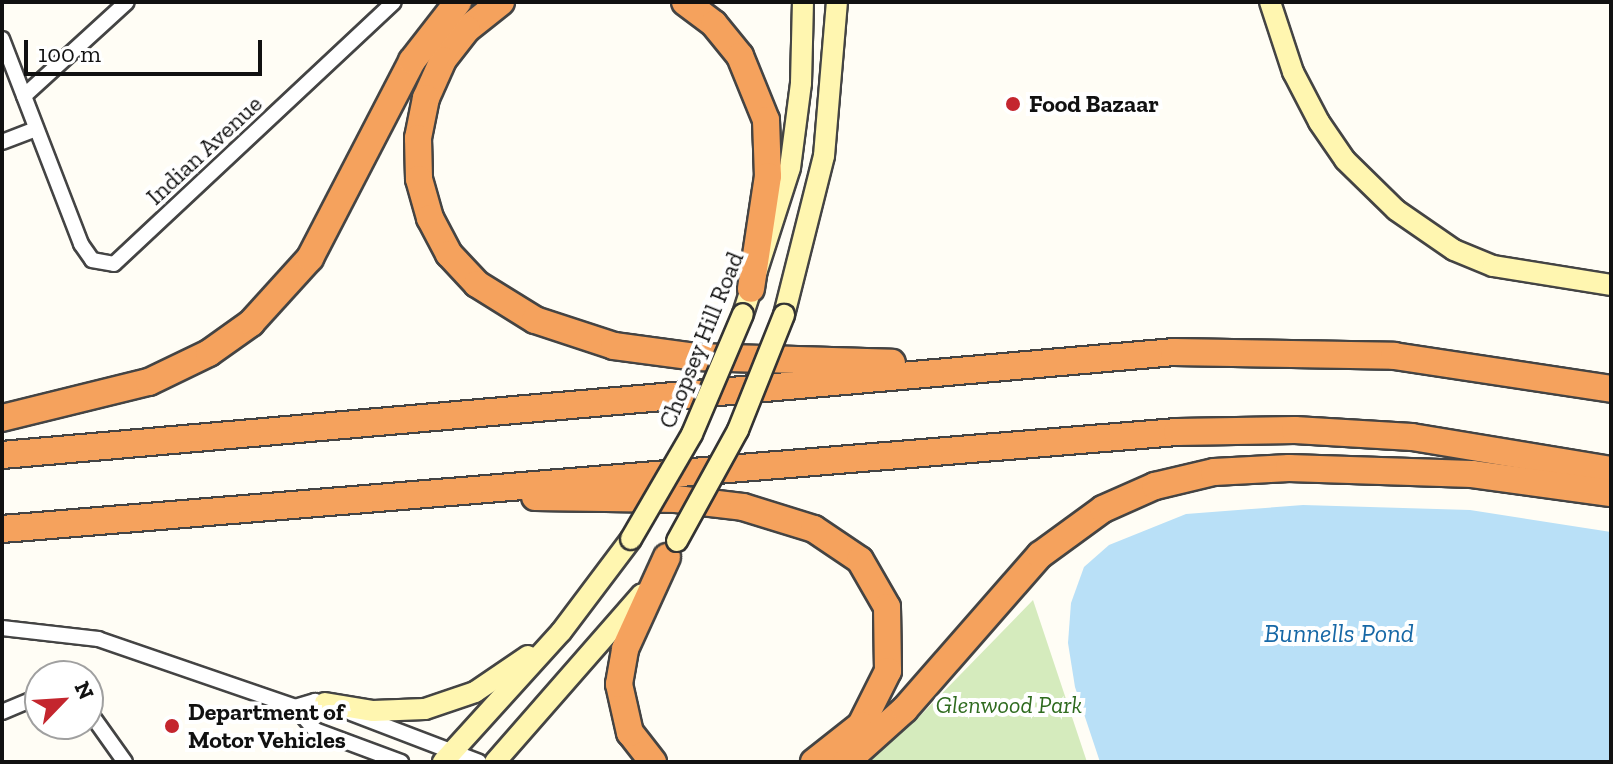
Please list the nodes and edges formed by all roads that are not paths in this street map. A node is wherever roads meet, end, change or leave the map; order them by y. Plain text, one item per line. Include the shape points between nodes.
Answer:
1 (127, 2) edge
2 (394, 2) edge
3 (458, 2) edge
4 (501, 2) edge
5 (685, 2) edge
6 (803, 2) edge
7 (837, 2) edge
8 (1270, 2) edge
9 (2, 39) edge
10 (24, 96) junction
11 (36, 129) junction
12 (2, 142) edge
13 (1611, 285) edge
14 (747, 302) junction
15 (1002, 365) junction
16 (1611, 389) edge
17 (2, 418) edge
18 (2, 455) edge
19 (1611, 470) edge
20 (1611, 493) edge
21 (376, 495) junction
22 (2, 529) edge
23 (672, 549) junction
24 (2, 628) edge
25 (561, 632) junction
26 (24, 703) edge
27 (325, 703) junction
28 (295, 707) junction
29 (2, 712) edge
30 (104, 732) edge
31 (448, 756) edge
32 (125, 762) edge
33 (401, 762) edge
34 (479, 762) edge
35 (495, 762) edge
36 (653, 762) edge
37 (814, 762) edge
38 (846, 762) edge

1 - 10 street
2 - 11 street, Indian Avenue via 114,264 92,260 81,244
3 - 17 highway via 412,61 319,243 264,311 224,344 157,379
4 - 15 highway via 467,29 443,60 422,111 417,152 425,206 442,243 467,275 498,301 584,340 657,353
5 - 14 highway via 714,24 740,56 766,120 768,176
6 - 14 main road, Chopsey Hill Road via 801,83 790,168
7 - 23 main road, bridge via 824,156 784,315 738,430
8 - 13 main road via 1293,72 1319,122 1345,160 1396,210 1443,243 1493,266
9 - 10 street
10 - 11 street
11 - 12 street
14 - 25 main road, Chopsey Hill Road, bridge via 698,422 631,539
15 - 16 highway via 1174,352 1338,353 1477,365
15 - 18 highway
19 - 21 highway via 1412,437 1237,430
20 - 38 highway via 1472,474 1289,468 1214,472 1155,486 1103,509 1040,555 905,709
21 - 22 highway
21 - 37 highway via 699,501 775,514 838,542 869,571 882,594 891,655 870,712 850,736
23 - 35 main road via 602,645
23 - 36 highway via 631,633 620,675 624,718
24 - 28 street via 98,639
25 - 27 main road via 489,684 443,704 389,712
25 - 31 main road, Chopsey Hill Road
26 - 29 street
27 - 28 street
27 - 31 street
28 - 33 street via 315,730
30 - 32 street
31 - 34 street

